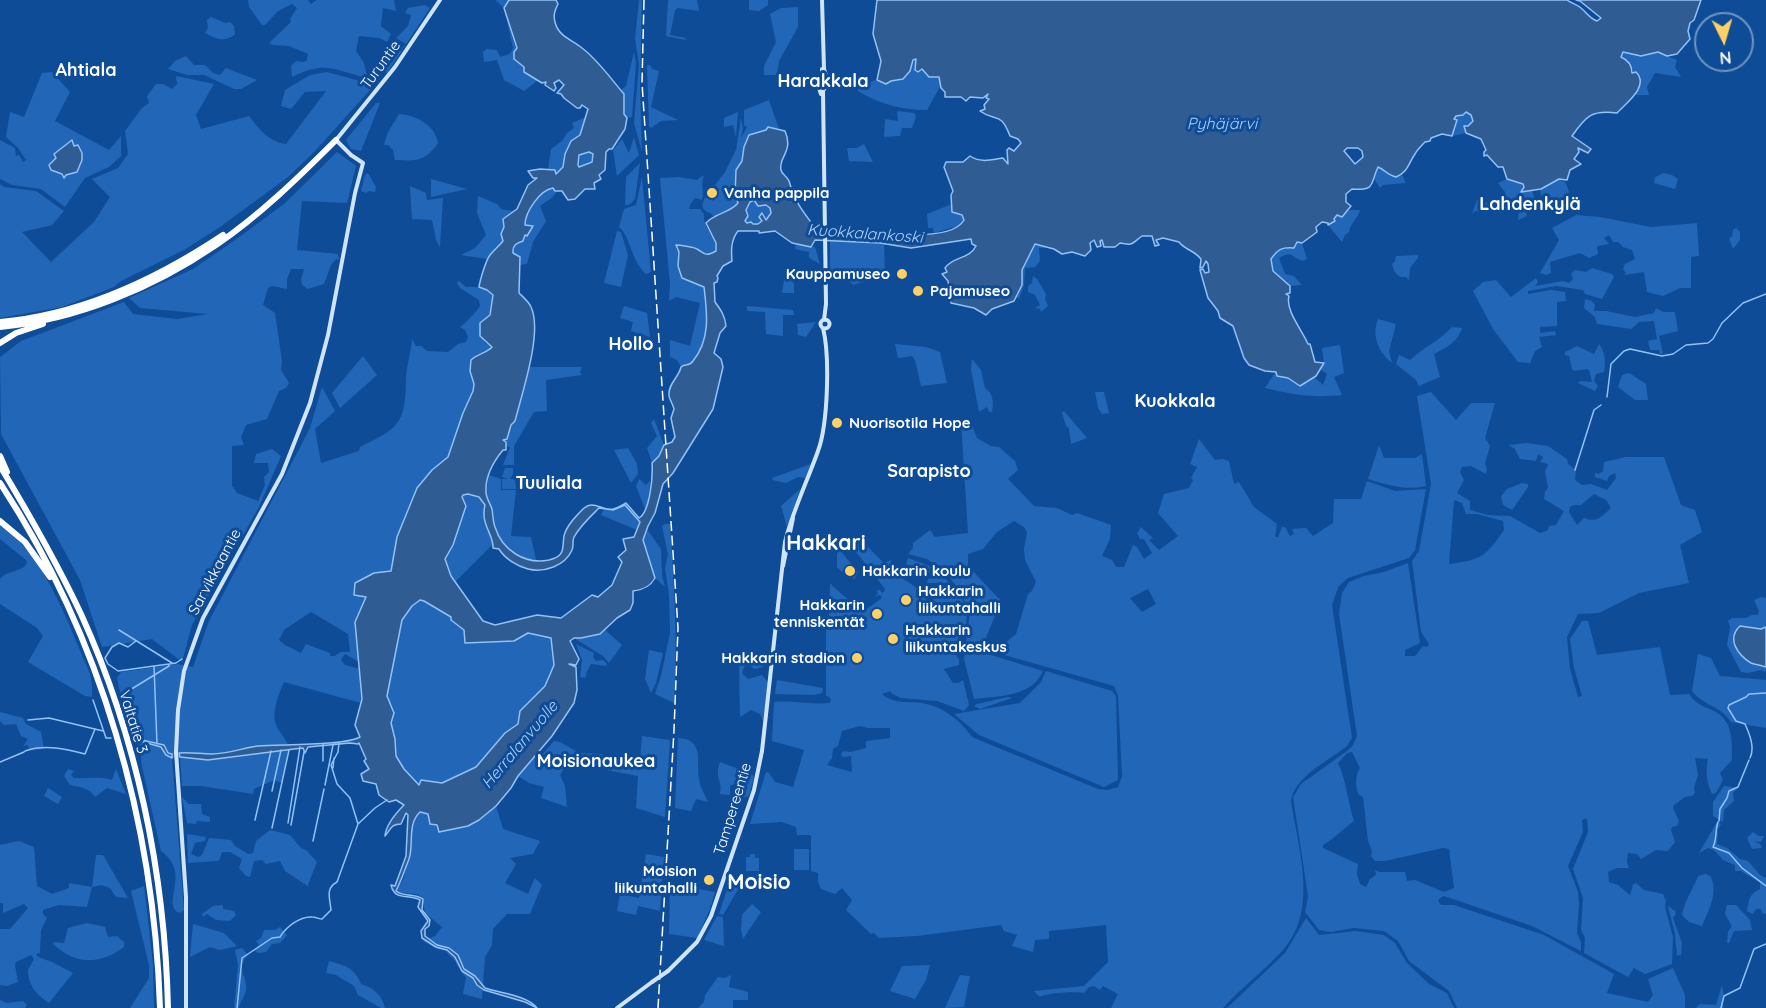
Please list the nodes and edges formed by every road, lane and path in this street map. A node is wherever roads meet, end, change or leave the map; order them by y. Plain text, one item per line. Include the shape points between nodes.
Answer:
1 (440, 0) edge
2 (822, 0) edge
3 (823, 48) junction
4 (821, 77) junction
5 (827, 79) junction
6 (819, 86) junction
7 (825, 87) junction
8 (824, 122) junction
9 (336, 140) junction
10 (263, 207) junction
11 (66, 315) junction
12 (0, 322) edge
13 (0, 327) edge
14 (0, 343) edge
15 (0, 456) edge
16 (0, 466) edge
17 (0, 483) edge
18 (17, 495) junction
19 (0, 521) edge
20 (64, 598) junction
21 (160, 1008) edge
22 (168, 1008) edge
23 (186, 1008) edge
24 (617, 1008) edge

1 - 9 main road, Turuntie via 395,68
2 - 3 main road
3 - 4 main road
3 - 5 main road
4 - 5 main road
4 - 6 main road
5 - 7 main road
6 - 7 main road
6 - 8 main road
7 - 8 main road
8 - 24 main road, Tampereentie, bridge via 824,429 785,542 760,762 735,849 701,937 668,971
9 - 10 highway
9 - 23 main road, Sarvikkaantie via 363,163 310,403 282,474 203,618 184,671 176,752 186,897
10 - 11 highway via 217,244 174,270
10 - 12 highway via 171,266 128,287 74,308
11 - 13 highway
11 - 14 highway
15 - 18 highway
16 - 18 highway, Valtatie 3
17 - 20 highway, Valtatie 3
18 - 22 highway, Valtatie 3 via 82,616 126,739 146,814 158,882
19 - 20 highway via 21,538
20 - 21 highway, Valtatie 3 via 107,705 133,797 152,902

